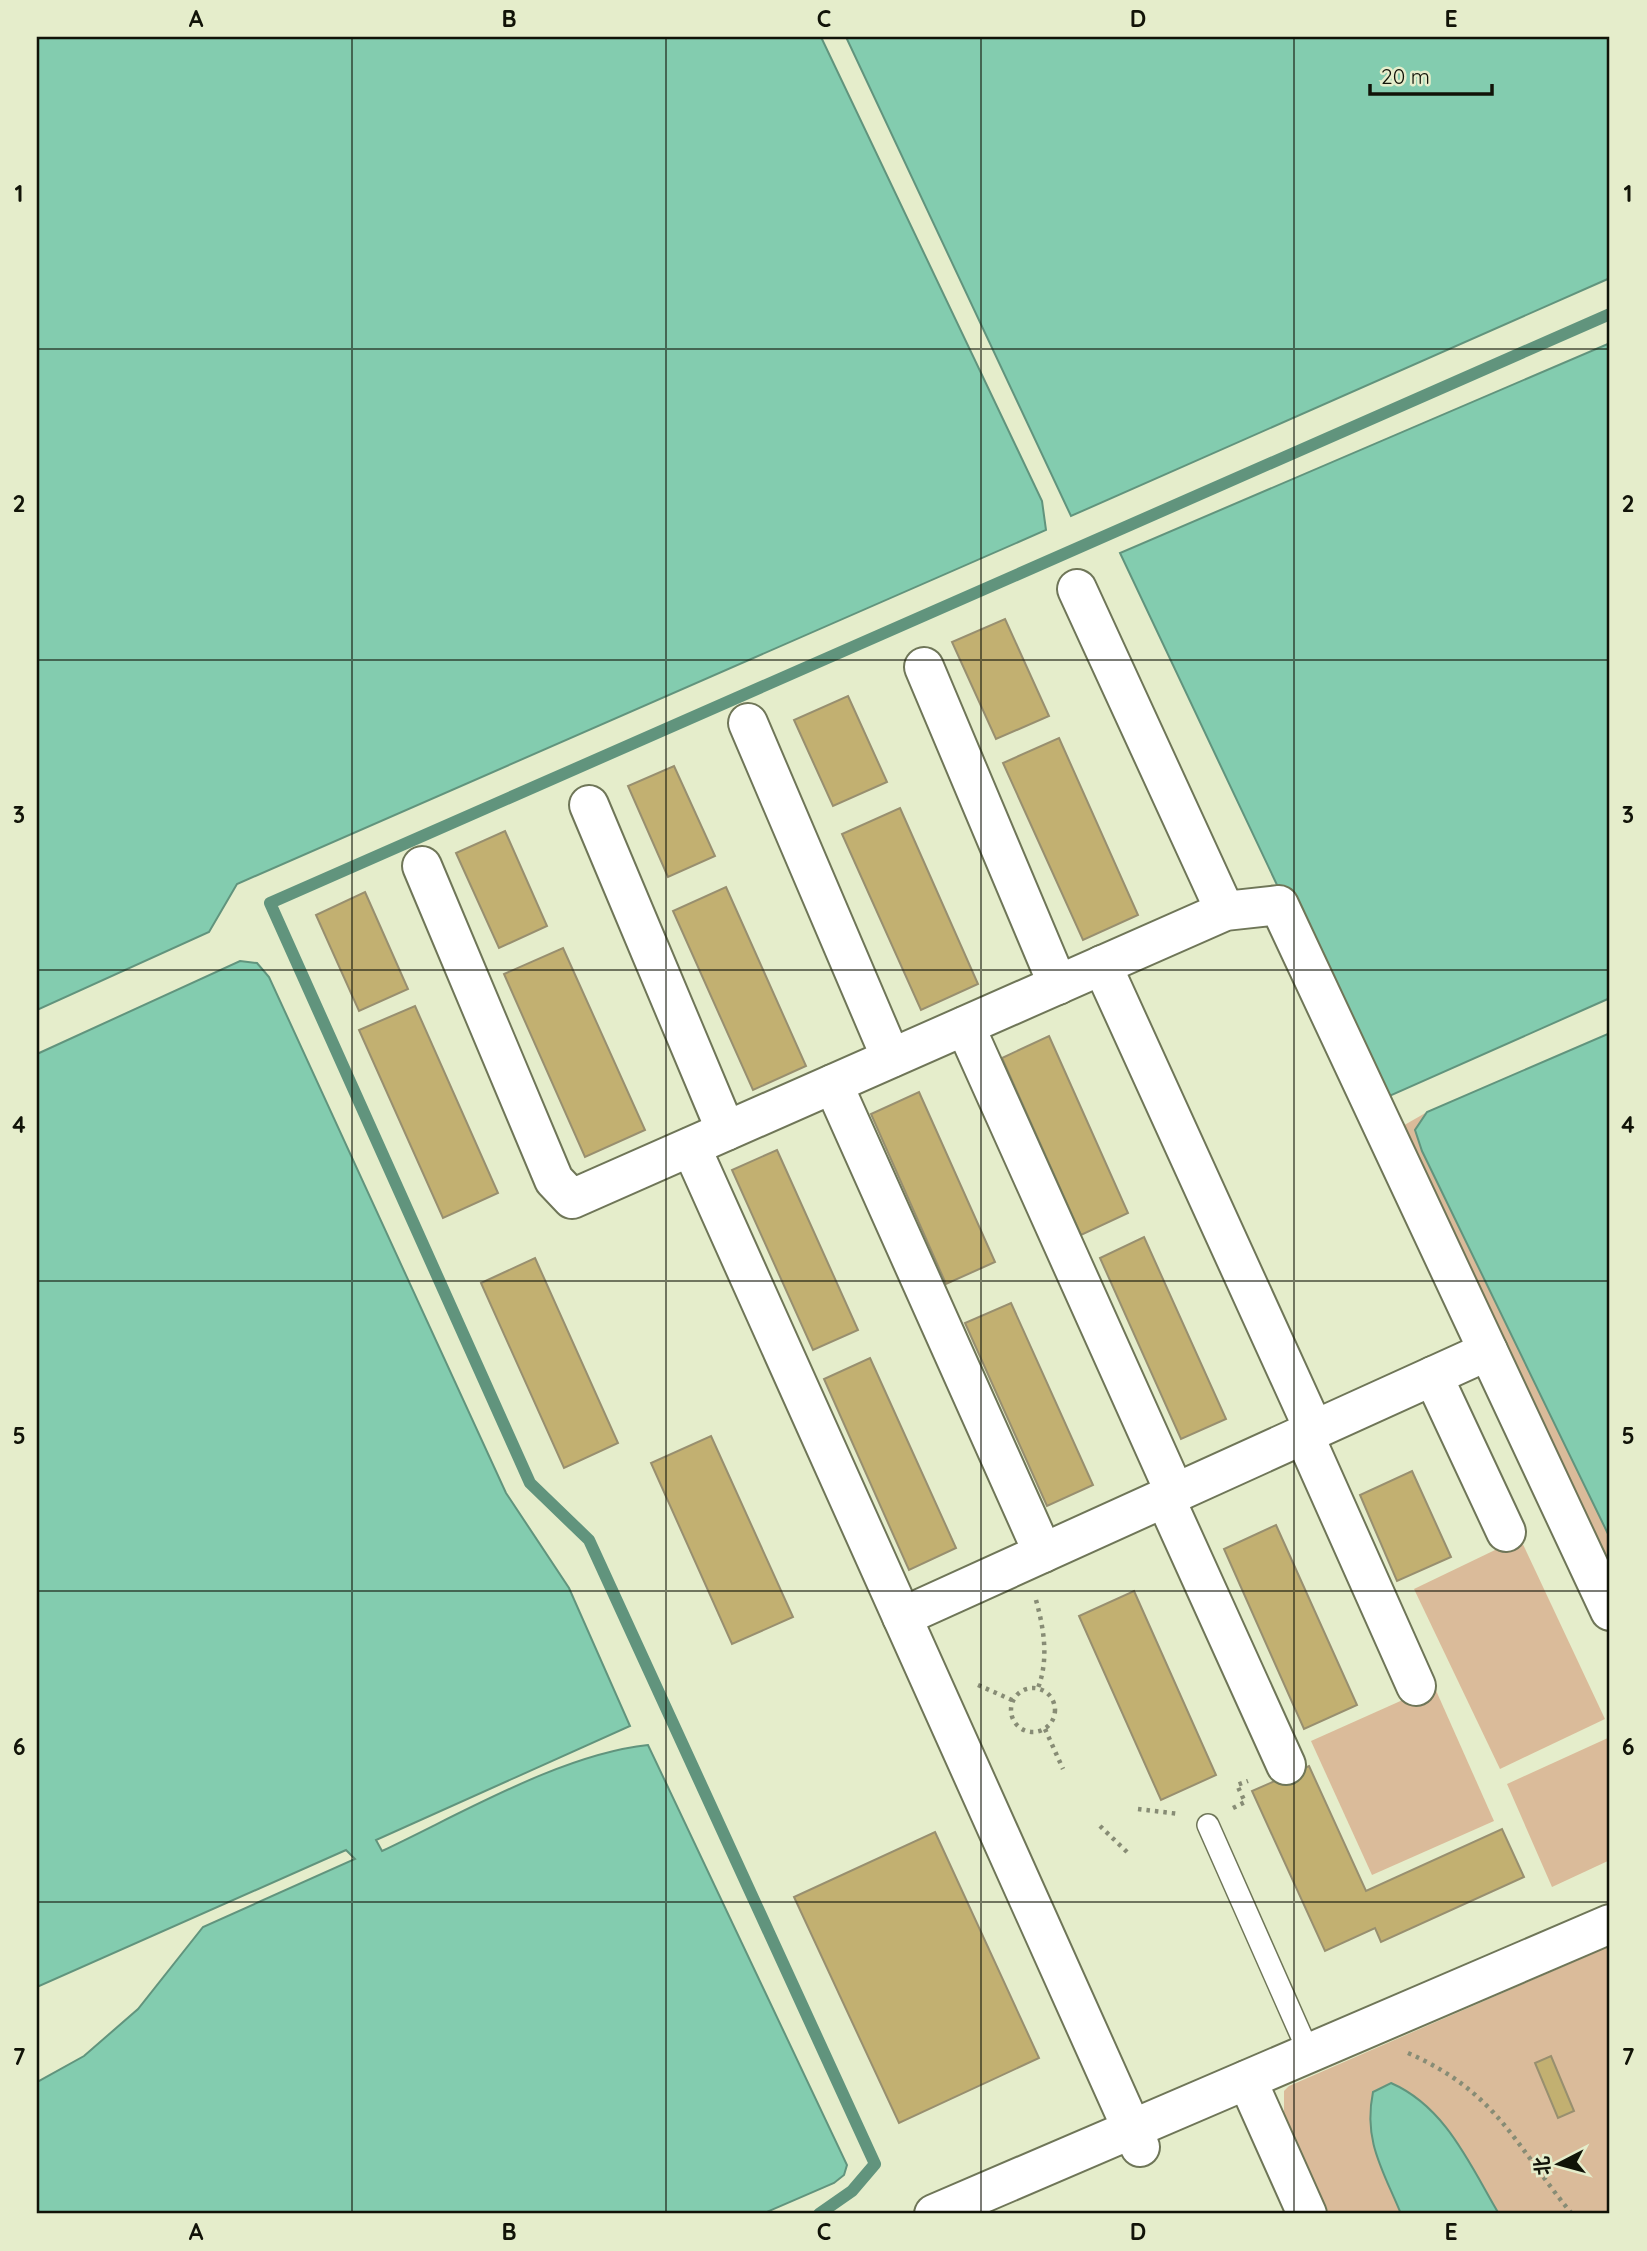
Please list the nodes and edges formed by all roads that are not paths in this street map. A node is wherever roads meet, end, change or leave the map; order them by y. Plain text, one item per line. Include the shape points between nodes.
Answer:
1 (1077, 589) dead end
2 (924, 667) dead end
3 (748, 723) dead end
4 (589, 805) dead end
5 (422, 866) dead end
6 (1225, 911) junction
7 (1102, 965) junction
8 (1058, 985) junction
9 (965, 1026) junction
10 (891, 1058) junction
11 (833, 1084) junction
12 (726, 1131) junction
13 (691, 1147) junction
14 (1488, 1351) junction
15 (1433, 1376) junction
16 (1309, 1432) junction
17 (1170, 1495) junction
18 (1506, 1532) dead end
19 (1034, 1558) junction
20 (1610, 1611) edge
21 (902, 1618) junction
22 (1416, 1686) dead end
23 (1286, 1765) dead end
24 (1208, 1825) road end
25 (1610, 1924) edge
26 (1309, 2053) junction
27 (1247, 2080) junction
28 (1135, 2138) junction
29 (934, 2214) edge
30 (1307, 2214) edge

1 - 6 street
2 - 8 street
3 - 10 street
4 - 12 street
5 - 13 street via 554,1180 572,1199
6 - 7 street
6 - 14 street via 1279,905
7 - 8 street
7 - 16 street
8 - 9 street
9 - 10 street
9 - 17 street
10 - 11 street
11 - 12 street
11 - 19 street
12 - 13 street
13 - 21 street
14 - 15 street
14 - 20 street
15 - 16 street
15 - 18 street
16 - 17 street
16 - 22 street
17 - 19 street
17 - 23 street
19 - 21 street
21 - 28 street
24 - 26 lane
25 - 26 street
26 - 27 street
27 - 28 street
27 - 30 street
28 - 29 street

